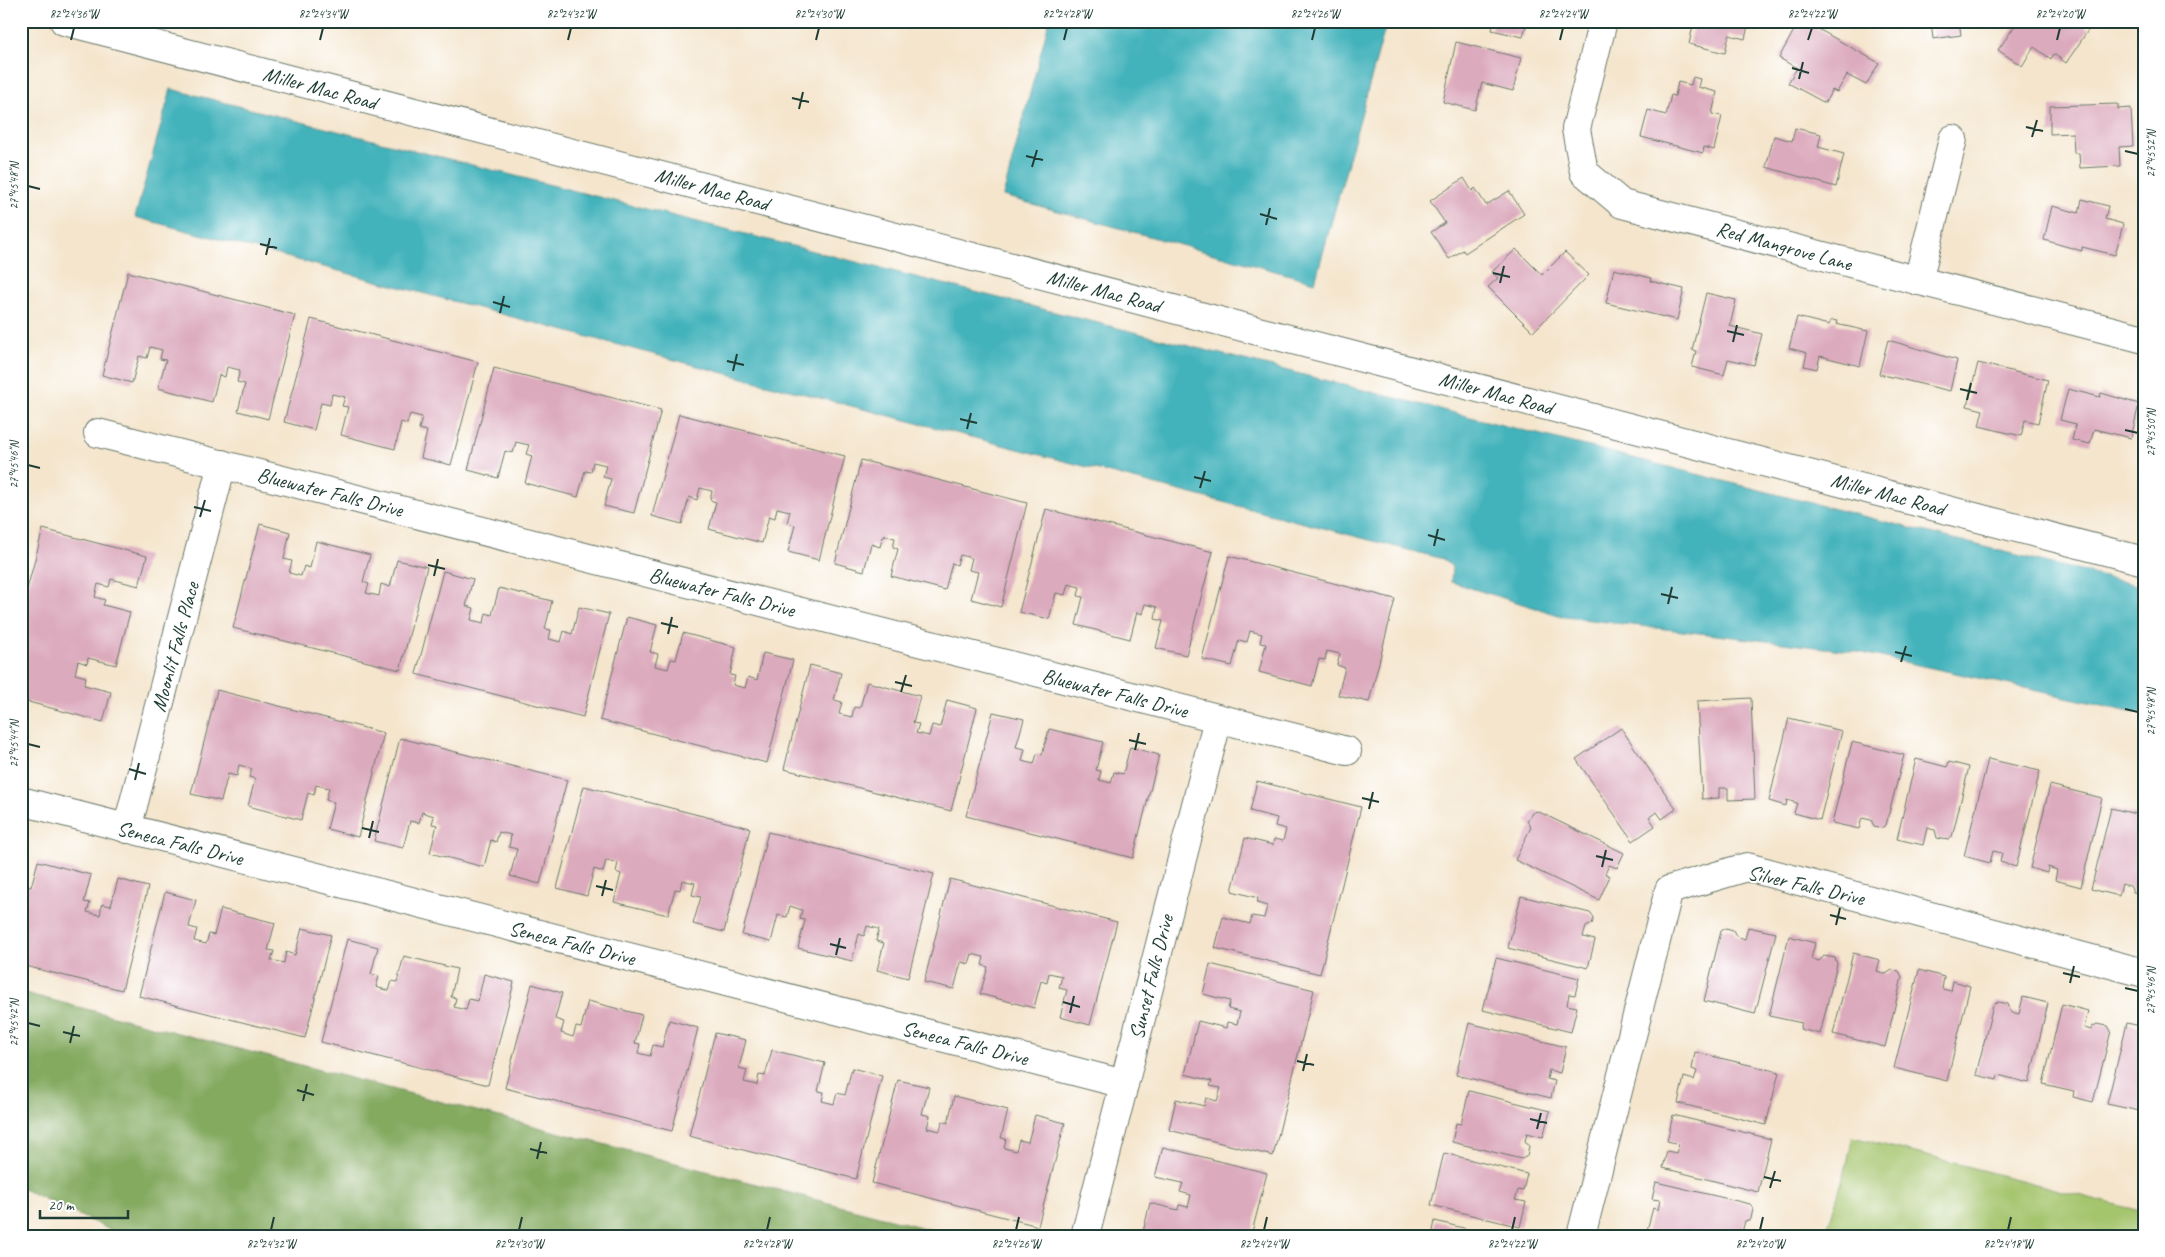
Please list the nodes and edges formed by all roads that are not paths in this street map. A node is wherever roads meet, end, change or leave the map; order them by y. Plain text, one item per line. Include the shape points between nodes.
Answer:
1 (64, 21) edge
2 (1603, 21) edge
3 (1953, 139) dead end
4 (1918, 281) junction
5 (2144, 339) edge
6 (98, 433) dead end
7 (222, 464) junction
8 (2144, 561) edge
9 (1218, 719) junction
10 (1347, 751) dead end
11 (21, 801) edge
12 (127, 829) junction
13 (2144, 973) edge
14 (1124, 1084) junction
15 (1085, 1236) edge
16 (1581, 1236) edge

1 - 8 street, Miller Mac Road
2 - 4 street, Red Mangrove Lane via 1576,129 1584,172 1622,204
3 - 4 street
4 - 5 street, Red Mangrove Lane
6 - 7 street, Bluewater Falls Drive
7 - 9 street, Bluewater Falls Drive
7 - 12 street, Moonlit Falls Place
9 - 10 street, Bluewater Falls Drive
9 - 14 street, Sunset Falls Drive
11 - 12 street, Seneca Falls Drive
12 - 14 street, Seneca Falls Drive
13 - 16 street, Silver Falls Drive via 1747,867 1669,890
14 - 15 street, Sunset Falls Drive

